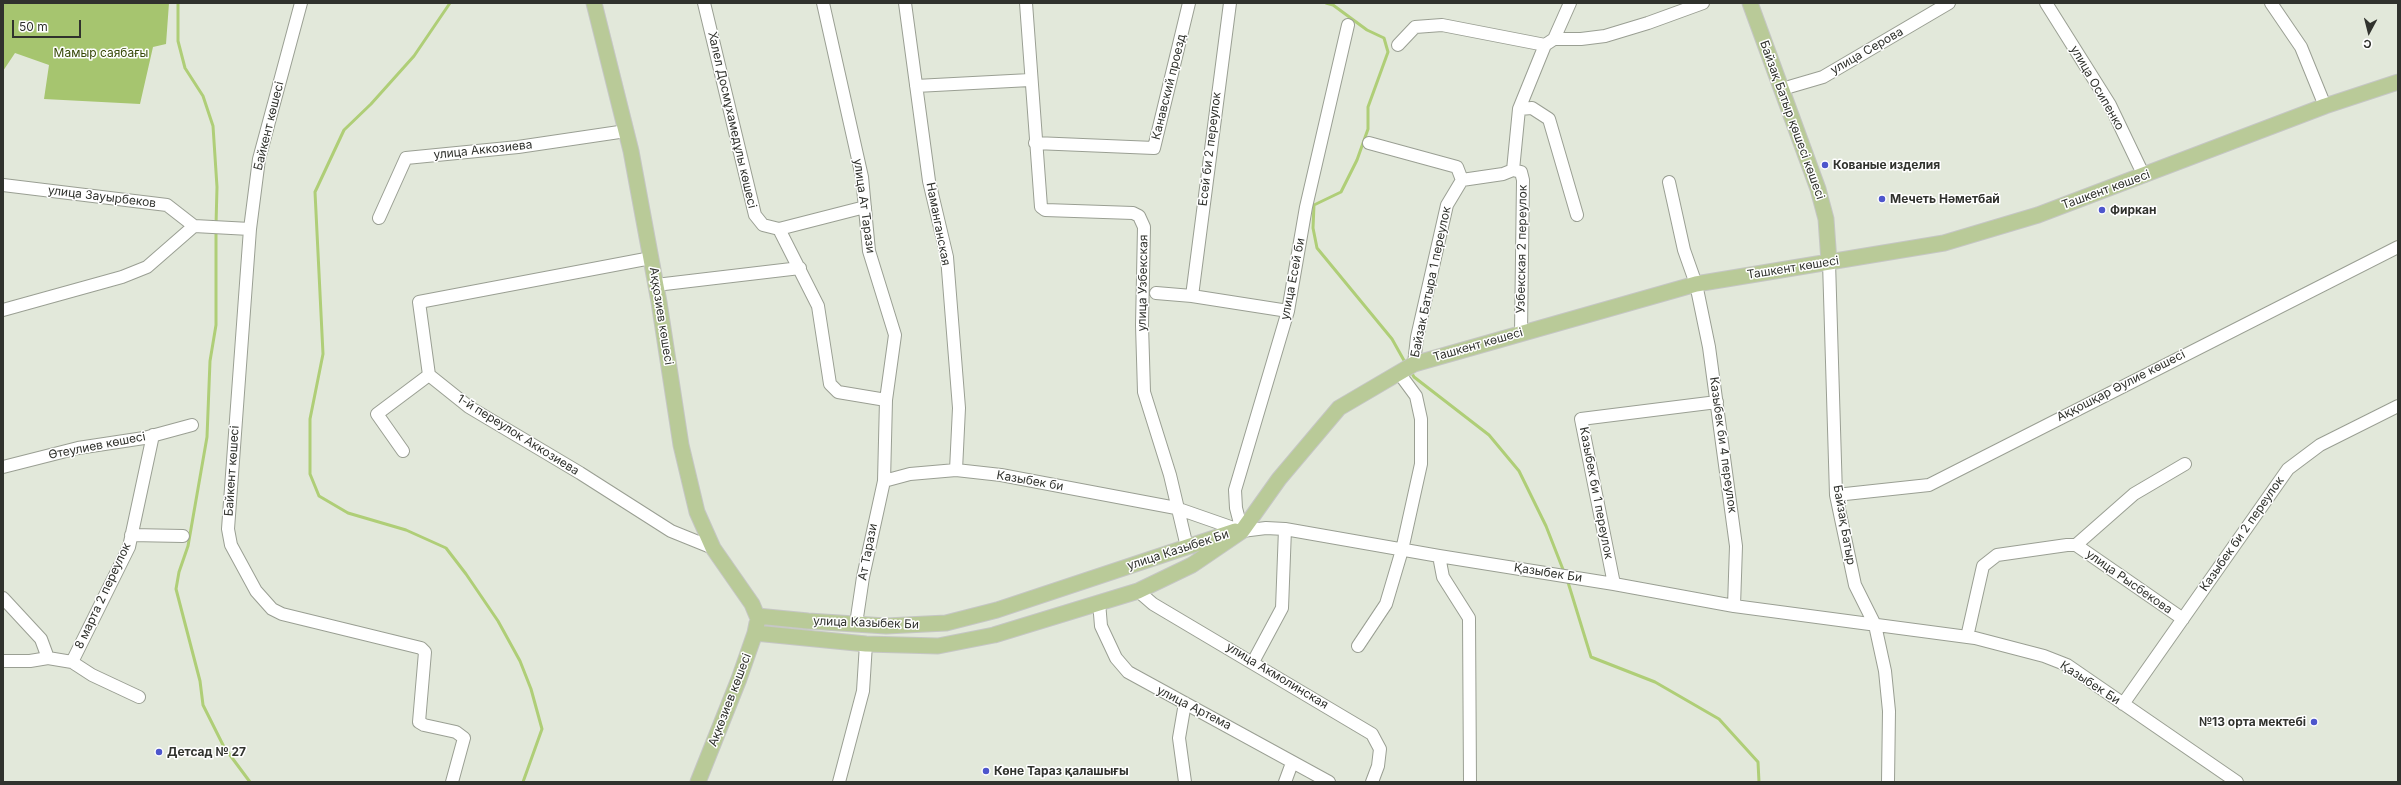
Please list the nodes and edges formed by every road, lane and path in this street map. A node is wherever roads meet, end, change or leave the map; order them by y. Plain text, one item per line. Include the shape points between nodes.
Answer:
1 (301, 3) edge
2 (594, 3) edge
3 (704, 3) edge
4 (823, 3) edge
5 (905, 3) edge
6 (1026, 3) edge
7 (1189, 3) edge
8 (1230, 3) edge
9 (1570, 3) edge
10 (1703, 3) edge
11 (1750, 3) edge
12 (1949, 3) edge
13 (2046, 3) edge
14 (2271, 3) edge
15 (1348, 25) dead end
16 (1549, 42) junction
17 (1398, 45) dead end
18 (1030, 80) junction
19 (2398, 82) edge
20 (916, 86) junction
21 (1782, 89) junction
22 (2325, 106) junction
23 (1519, 109) junction
24 (626, 131) junction
25 (1035, 142) junction
26 (1369, 143) dead end
27 (1513, 170) junction
28 (2144, 176) junction
29 (1462, 180) junction
30 (1669, 182) dead end
31 (3, 185) edge
32 (865, 207) junction
33 (1577, 215) dead end
34 (379, 218) dead end
35 (194, 226) junction
36 (250, 229) junction
37 (779, 229) junction
38 (2398, 247) edge
39 (651, 258) junction
40 (1829, 262) junction
41 (800, 268) junction
42 (1696, 284) junction
43 (656, 285) junction
44 (1156, 293) dead end
45 (1192, 296) junction
46 (3, 310) edge
47 (1288, 311) junction
48 (1521, 333) junction
49 (1414, 364) junction
50 (1399, 373) junction
51 (429, 375) junction
52 (886, 400) junction
53 (1717, 402) junction
54 (2398, 406) edge
55 (192, 425) dead end
56 (153, 435) junction
57 (402, 451) dead end
58 (2185, 464) dead end
59 (3, 467) edge
60 (956, 470) junction
61 (884, 481) junction
62 (1836, 495) junction
63 (1176, 508) junction
64 (1285, 529) junction
65 (1242, 531) junction
66 (131, 535) junction
67 (182, 536) dead end
68 (2076, 545) junction
69 (1187, 547) junction
70 (712, 548) junction
71 (1402, 550) junction
72 (1439, 556) junction
73 (1614, 584) junction
74 (1138, 591) junction
75 (3, 598) edge
76 (1099, 602) junction
77 (1734, 606) junction
78 (997, 610) junction
79 (757, 616) junction
80 (2183, 619) junction
81 (856, 624) junction
82 (1875, 625) junction
83 (1003, 632) junction
84 (755, 633) junction
85 (1967, 637) junction
86 (866, 644) junction
87 (1358, 646) dead end
88 (48, 658) junction
89 (3, 661) edge
90 (72, 662) junction
91 (1253, 662) junction
92 (139, 697) dead end
93 (1185, 703) junction
94 (2123, 704) junction
95 (1292, 763) junction
96 (452, 782) edge
97 (698, 782) edge
98 (839, 782) edge
99 (1185, 782) edge
100 (1285, 782) edge
101 (1329, 782) edge
102 (1372, 782) edge
103 (1470, 782) edge
104 (1888, 782) edge
105 (2237, 782) edge

1 - 36 street, Байкент көшесі via 259,159
2 - 24 main road, Аққозиев көшесі
3 - 37 street, Халел Досмұхамедұлы көшесі via 754,215 763,225
4 - 32 street, улица Ат Тарази via 862,177
5 - 20 street, Наманганская
6 - 18 street, улица Узбекская
7 - 25 street, Канавский проезд via 1154,148
8 - 45 street, Есей би 2 переулок
9 - 16 street
10 - 16 street via 1605,36
11 - 21 main road, Байзақ Батыр қөшесі көшесі
12 - 21 street, улица Серова via 1823,77
13 - 28 street, улица Осипенко via 2110,105
14 - 22 street via 2301,47
15 - 47 street, улица Есей би via 1306,207
16 - 17 street via 1442,25 1415,26
16 - 23 street
18 - 20 street
18 - 25 street, улица Узбекская
19 - 22 main road, Ташкент көшесі
20 - 60 street, Наманганская via 929,181 947,257 959,408
21 - 40 main road, Байзақ Батыр қөшесі көшесі via 1818,189 1826,219
22 - 28 main road, Ташкент көшесі
23 - 27 street
23 - 33 street via 1532,108 1549,119
24 - 34 street, улица Аккозиева via 518,147 406,158
24 - 39 main road, Аққозиев көшесі
25 - 63 street, улица Узбекская via 1041,207 1045,210 1133,213 1139,216 1144,227 1144,392 1170,475
26 - 29 street via 1457,167
27 - 29 street via 1503,174
27 - 48 street, Узбекская 2 переулок via 1521,172 1523,180
28 - 40 main road, Ташкент көшесі via 2038,215 1944,243 1867,258
29 - 49 street, Байзак Батыра 1 переулок via 1447,205 1417,337
30 - 42 street via 1684,250
31 - 35 street, улица Зауырбеков via 167,205
32 - 37 street
32 - 52 street, улица Ат Тарази via 869,251 895,335
35 - 36 street
35 - 46 street via 147,267 122,277
36 - 96 street, Байкент көшесі via 228,529 231,545 256,591 272,609 282,614 422,648 425,652 419,722 456,732 464,738
37 - 41 street
38 - 62 street, Аққошқар Әулие көшесі via 1929,485
39 - 43 main road, Аққозиев көшесі
39 - 51 street via 419,302
40 - 42 main road, Ташкент көшесі
40 - 62 street, Байзақ Батыр
41 - 43 street
41 - 52 street via 818,306 830,384 838,392
42 - 48 main road, Ташкент көшесі
42 - 53 street, Казыбек би 4 переулок
43 - 70 main road, Аққозиев көшесі via 681,445 697,512
44 - 45 street
45 - 47 street
47 - 65 street, улица Есей би via 1235,490 1236,508
48 - 49 main road, Ташкент көшесі
49 - 50 main road, Ташкент көшесі
50 - 65 main road, Ташкент көшесі via 1338,408 1279,479
50 - 71 street via 1416,396 1421,419 1421,464
51 - 57 street via 377,414
51 - 70 street, 1-й переулок Аккозиева via 469,407 664,527
52 - 61 street, улица Ат Тарази
53 - 73 street, Казыбек би 1 переулок via 1581,419
53 - 77 street, Казыбек би 4 переулок via 1736,546
54 - 80 street, Казыбек би 2 переулок via 2320,445 2288,469
55 - 56 street, Өтеулиев көшесі
56 - 59 street, Өтеулиев көшесі via 78,448
56 - 66 street, 8 марта 2 переулок
58 - 68 street, улица Рысбекова via 2134,494
60 - 61 street, Казыбек би via 910,474
60 - 63 street, Казыбек би via 1001,475
61 - 81 street, Ат Тарази via 863,577
62 - 82 street, Байзақ Батыр via 1855,585
63 - 65 street, Казыбек би
63 - 69 street
64 - 65 street, Қазыбек Би
64 - 71 street, Қазыбек Би
64 - 91 street via 1282,608
65 - 69 main road, улица Казыбек Би via 1231,532
65 - 74 main road, улица Казыбек Би via 1192,565
66 - 67 street
66 - 90 street, 8 марта 2 переулок via 129,547
68 - 80 street, улица Рысбекова
68 - 85 street, улица Рысбекова via 1997,555 1983,566
69 - 78 main road, улица Казыбек Би
70 - 79 main road, Аққозиев көшесі via 752,604
71 - 72 street, Қазыбек Би
71 - 87 street via 1386,604
72 - 73 street, Қазыбек Би
72 - 103 street via 1443,577 1469,618
73 - 77 street, Қазыбек Би
74 - 76 main road, улица Казыбек Би
74 - 91 street, улица Акмолинская via 1153,604
75 - 88 street via 41,639
76 - 83 main road, улица Казыбек Би
76 - 93 street, улица Артема via 1101,626 1116,658 1128,672 1140,680
77 - 82 street, Қазыбек Би
78 - 81 main road, улица Казыбек Би via 946,623 886,626
78 - 83 main road
79 - 81 main road, улица Казыбек Би
79 - 84 main road, Ақкөзиев көшесі
80 - 94 street, Казыбек би 2 переулок
82 - 85 street, Қазыбек Би
82 - 104 street, Байзақ Батыр via 1885,671 1889,711
83 - 86 main road, улица Казыбек Би via 938,646
84 - 86 main road, улица Казыбек Би
84 - 97 main road, Ақкөзиев көшесі
85 - 94 street, Қазыбек Би via 2044,656 2067,665
86 - 98 street via 863,691
88 - 89 street
88 - 90 street
90 - 92 street via 92,675
91 - 102 street, улица Акмолинская via 1372,734 1380,749 1378,766
93 - 95 street, улица Артема via 1248,736
93 - 99 street via 1179,738
94 - 105 street, Қазыбек Би
95 - 100 street
95 - 101 street, улица Артема

